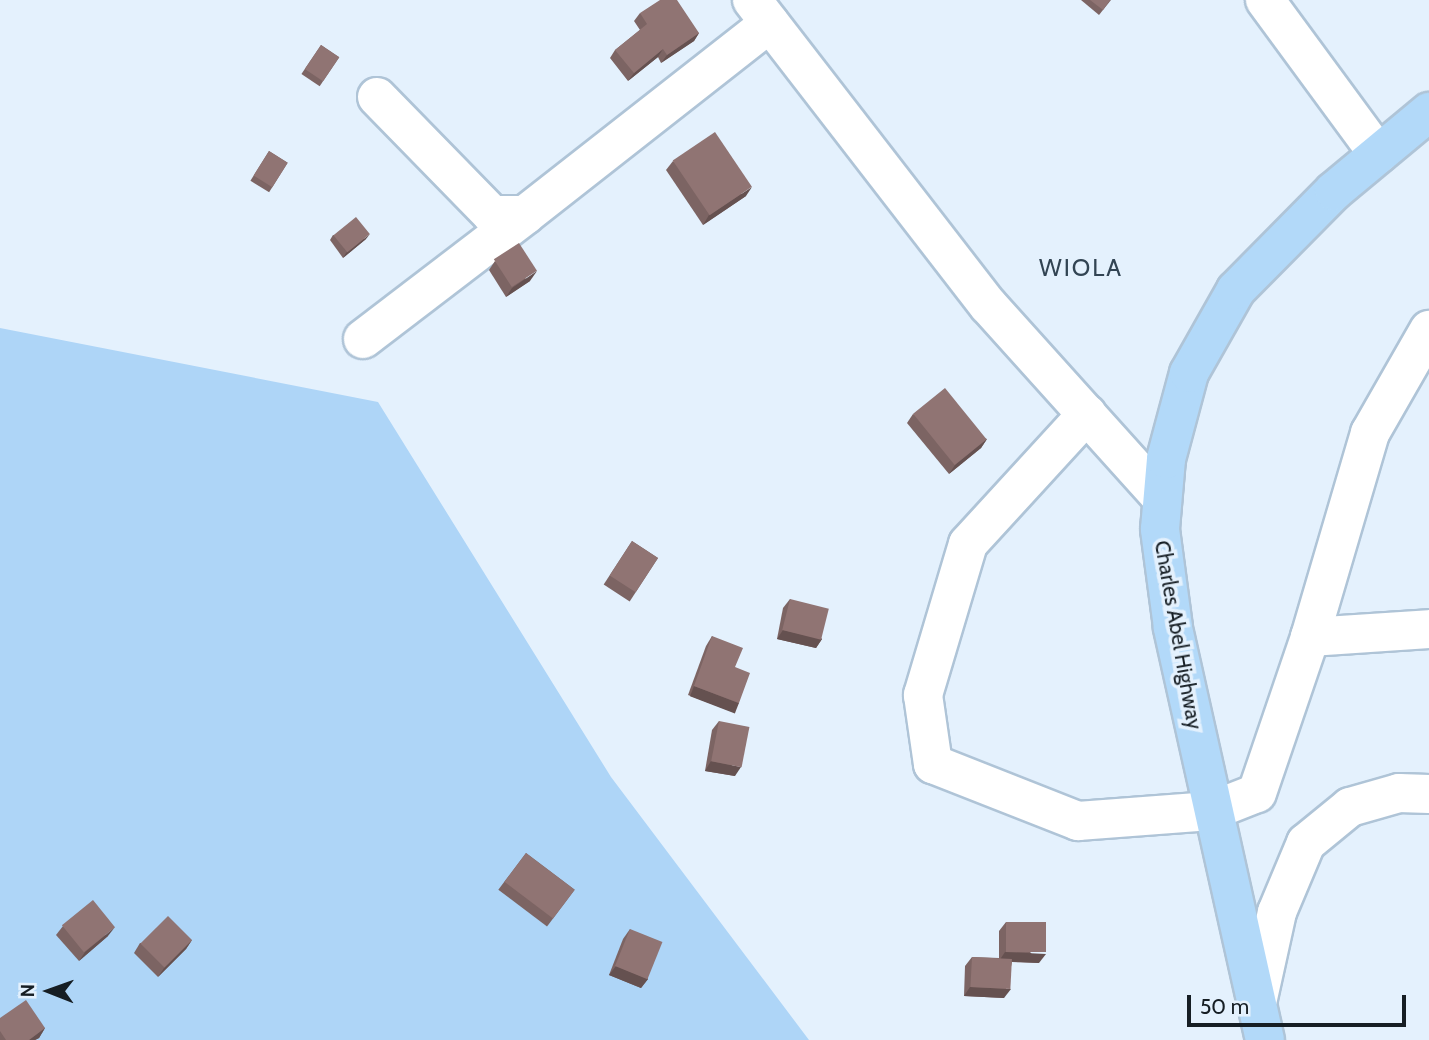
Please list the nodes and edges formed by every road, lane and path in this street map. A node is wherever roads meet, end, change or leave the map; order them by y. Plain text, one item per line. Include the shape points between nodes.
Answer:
1 (1265, 0) edge
2 (761, 11) edge
3 (377, 97) dead end
4 (1429, 112) edge
5 (1378, 154) junction
6 (525, 215) junction
7 (1429, 330) edge
8 (363, 339) dead end
9 (1087, 414) junction
10 (1162, 498) junction
11 (1429, 629) edge
12 (1311, 636) junction
13 (1429, 793) edge
14 (1211, 811) junction
15 (1257, 1003) junction
16 (1265, 1040) edge

1 - 5 street
2 - 6 street
2 - 9 street via 988,305
3 - 6 street via 492,215
4 - 5 main road, Charles Abel Highway
5 - 10 main road, Charles Abel Highway via 1334,191 1236,290 1189,373 1166,459
6 - 8 street
7 - 12 street via 1370,433
9 - 10 street
9 - 14 street via 968,544 923,695 933,764 1078,821
10 - 14 main road, Charles Abel Highway via 1160,529 1173,627
11 - 12 street
12 - 14 street via 1257,793
13 - 15 street via 1399,793 1350,807 1306,843 1277,912
14 - 15 main road, Charles Abel Highway
15 - 16 main road, Charles Abel Highway

